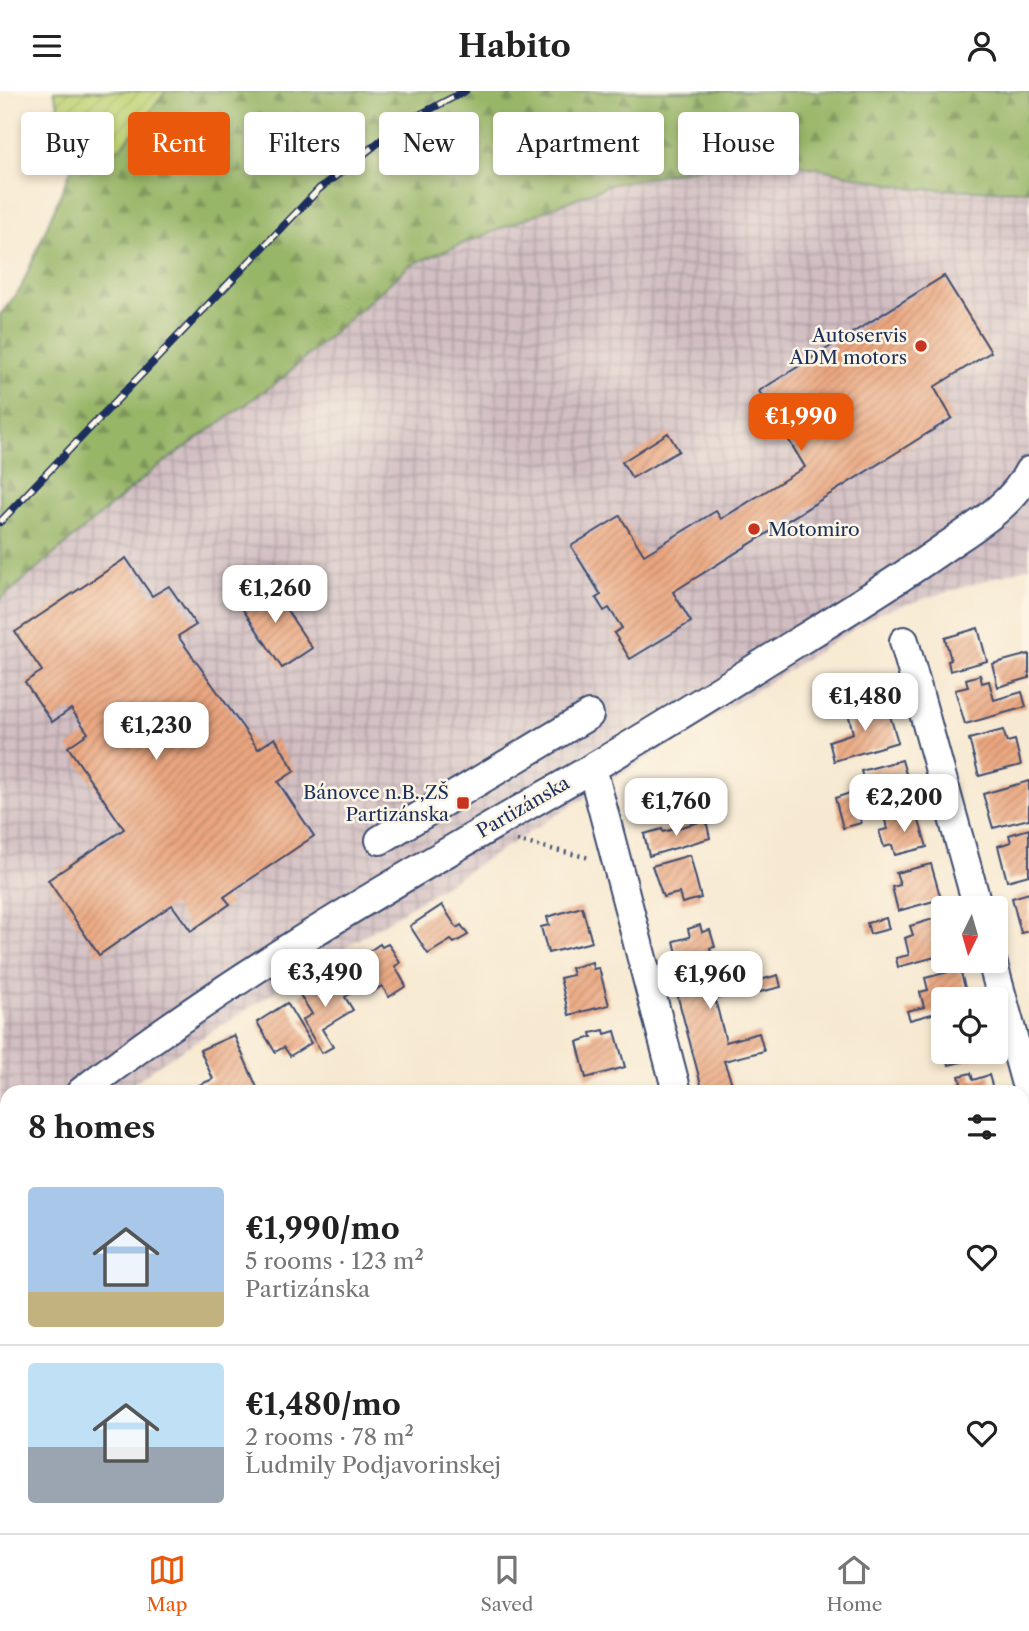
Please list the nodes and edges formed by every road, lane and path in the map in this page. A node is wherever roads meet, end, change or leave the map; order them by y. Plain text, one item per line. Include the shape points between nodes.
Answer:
1 (1027, 479) edge
2 (904, 641) dead end
3 (589, 715) dead end
4 (592, 768) junction
5 (510, 831) dead end
6 (380, 840) dead end
7 (592, 859) dead end
8 (975, 896) edge
9 (995, 973) edge
10 (90, 1085) edge
11 (675, 1085) edge
12 (1026, 1085) edge

1 - 4 street, Partizánska via 991,515 925,561
2 - 8 street
3 - 6 street
4 - 10 street, Partizánska via 485,828 272,961
4 - 11 street
5 - 7 path via 518,842
9 - 12 street

